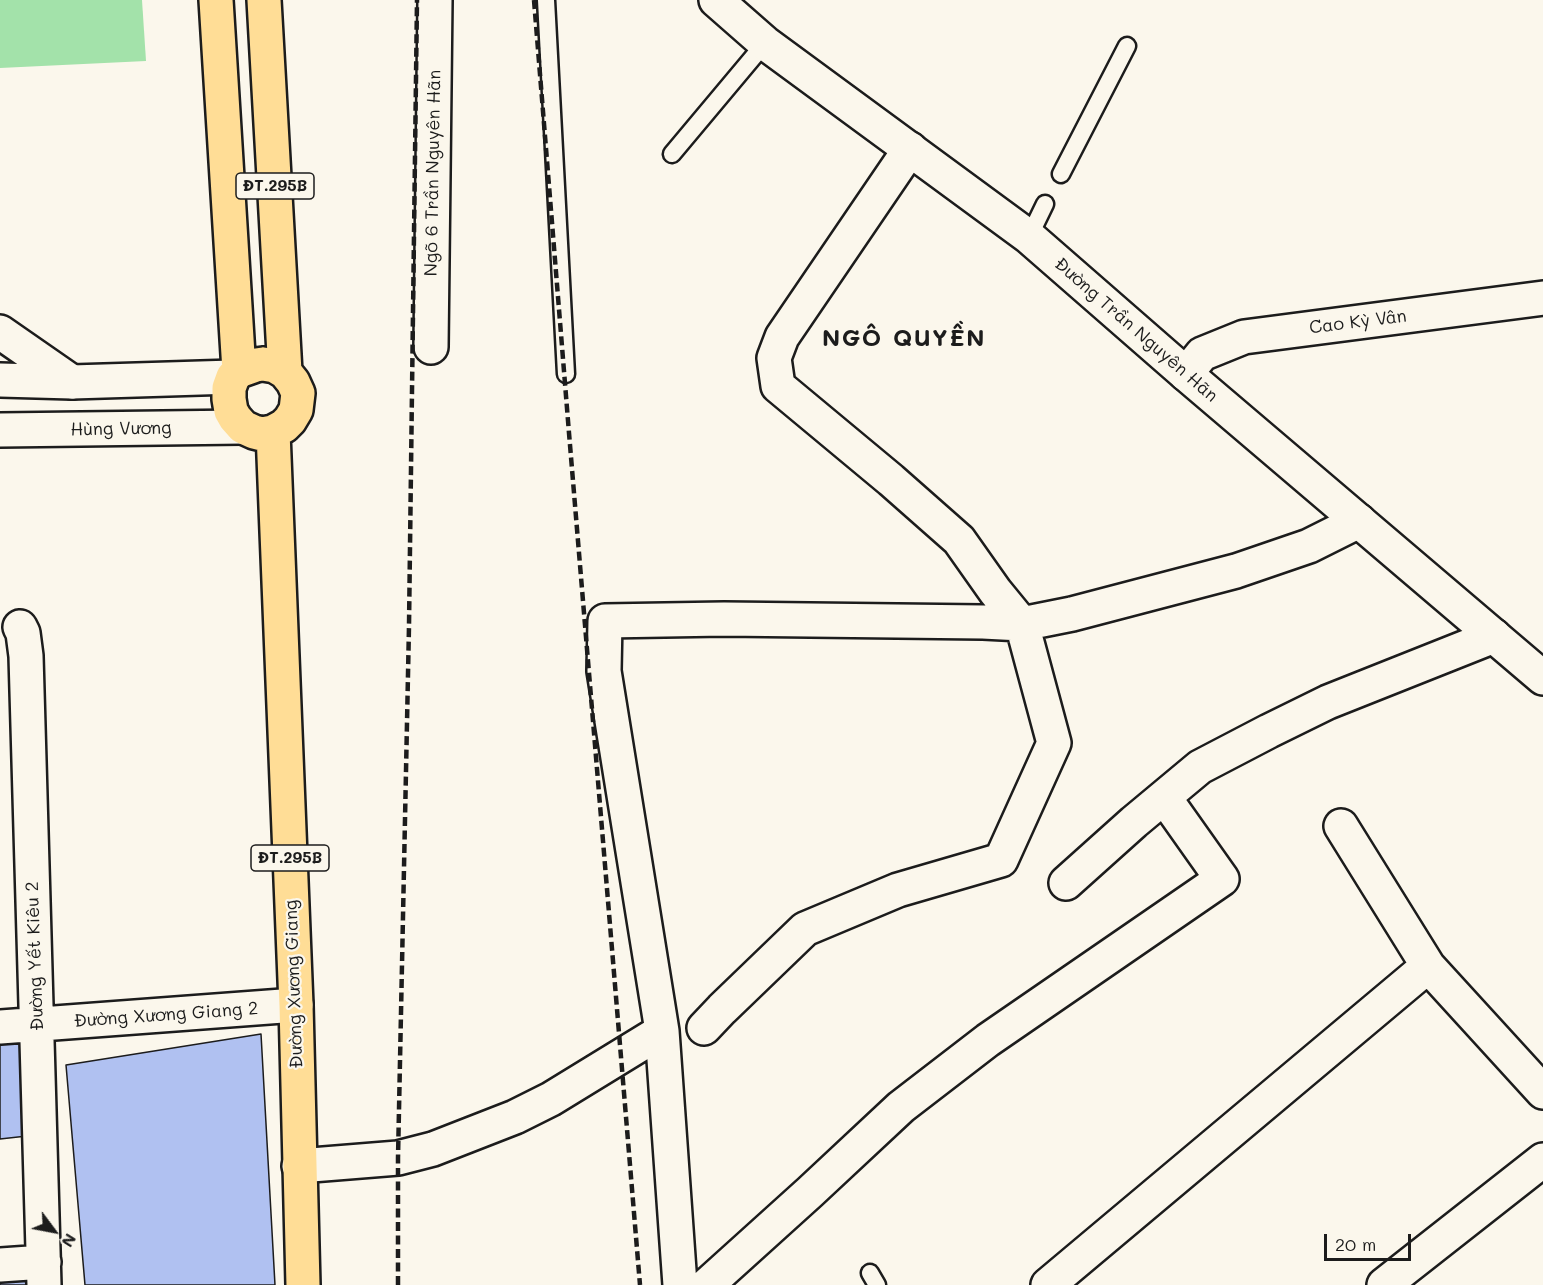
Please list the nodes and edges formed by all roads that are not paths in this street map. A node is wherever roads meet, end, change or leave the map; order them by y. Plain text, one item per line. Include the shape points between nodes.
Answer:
1 (216, 0) edge
2 (264, 0) edge
3 (435, 0) edge
4 (546, 0) edge
5 (716, 0) edge
6 (765, 43) junction
7 (1127, 46) dead end
8 (910, 149) junction
9 (672, 154) dead end
10 (1061, 174) dead end
11 (1045, 204) dead end
12 (1029, 237) junction
13 (1543, 298) edge
14 (0, 332) edge
15 (431, 347) dead end
16 (285, 372) junction
17 (236, 374) junction
18 (566, 374) dead end
19 (1186, 374) junction
20 (0, 380) edge
21 (72, 382) junction
22 (258, 429) junction
23 (0, 430) edge
24 (1359, 521) junction
25 (1022, 624) junction
26 (10, 627) edge
27 (1494, 636) junction
28 (1543, 678) edge
29 (1164, 797) junction
30 (1341, 826) dead end
31 (1066, 883) dead end
32 (1428, 966) junction
33 (296, 1005) junction
34 (37, 1025) junction
35 (0, 1027) edge
36 (705, 1028) dead end
37 (662, 1031) junction
38 (1543, 1092) edge
39 (1543, 1160) edge
40 (299, 1166) junction
41 (0, 1265) edge
42 (44, 1274) edge
43 (303, 1285) edge
44 (680, 1285) edge
45 (707, 1285) edge
46 (1048, 1285) edge
47 (1383, 1285) edge

1 - 17 main road, ĐT.295B
2 - 16 main road, ĐT.295B
3 - 15 street, Ngõ 6 Trần Nguyên Hãn
4 - 18 lane
5 - 6 street, Đường Trần Nguyên Hãn
6 - 8 street, Đường Trần Nguyên Hãn
6 - 9 lane
7 - 10 lane
8 - 12 street, Đường Trần Nguyên Hãn
8 - 25 street via 782,337 774,358 778,387 959,540
11 - 12 lane
12 - 19 street, Đường Trần Nguyên Hãn
13 - 19 street, Cao Kỳ Vân via 1244,337 1202,354
14 - 21 street
16 - 17 main road via 263,364
16 - 22 main road, ĐT.295B via 298,393 296,410 284,426
17 - 21 street
17 - 22 main road, ĐT.295B via 229,388 231,411 235,418
19 - 24 street, Đường Trần Nguyên Hãn
20 - 21 street
22 - 23 street, Hùng Vương
22 - 33 main road, Đường Xương Giang / ĐT.295B
24 - 25 street via 1310,546 1236,571
24 - 27 street, Đường Trần Nguyên Hãn
25 - 36 street via 1054,743 1001,860 898,890 805,929
25 - 37 street via 605,621 604,671
26 - 34 street, Đường Yết Kiêu 2 via 23,633 26,656
27 - 28 street, Đường Trần Nguyên Hãn
27 - 29 street via 1328,702 1200,767
29 - 31 street
29 - 45 street via 1222,879 988,1040 910,1100
30 - 32 street
32 - 38 street
32 - 46 street
33 - 34 street, Đường Xương Giang 2
33 - 40 main road, Đường Xương Giang / ĐT.295B
34 - 35 street, Đường Xương Giang 2
34 - 42 street, Đường Yết Kiêu 2
37 - 40 street via 542,1104 433,1149 398,1158
37 - 44 street
39 - 47 street
40 - 43 main road, Đường Xương Giang / ĐT.295B
41 - 42 street

